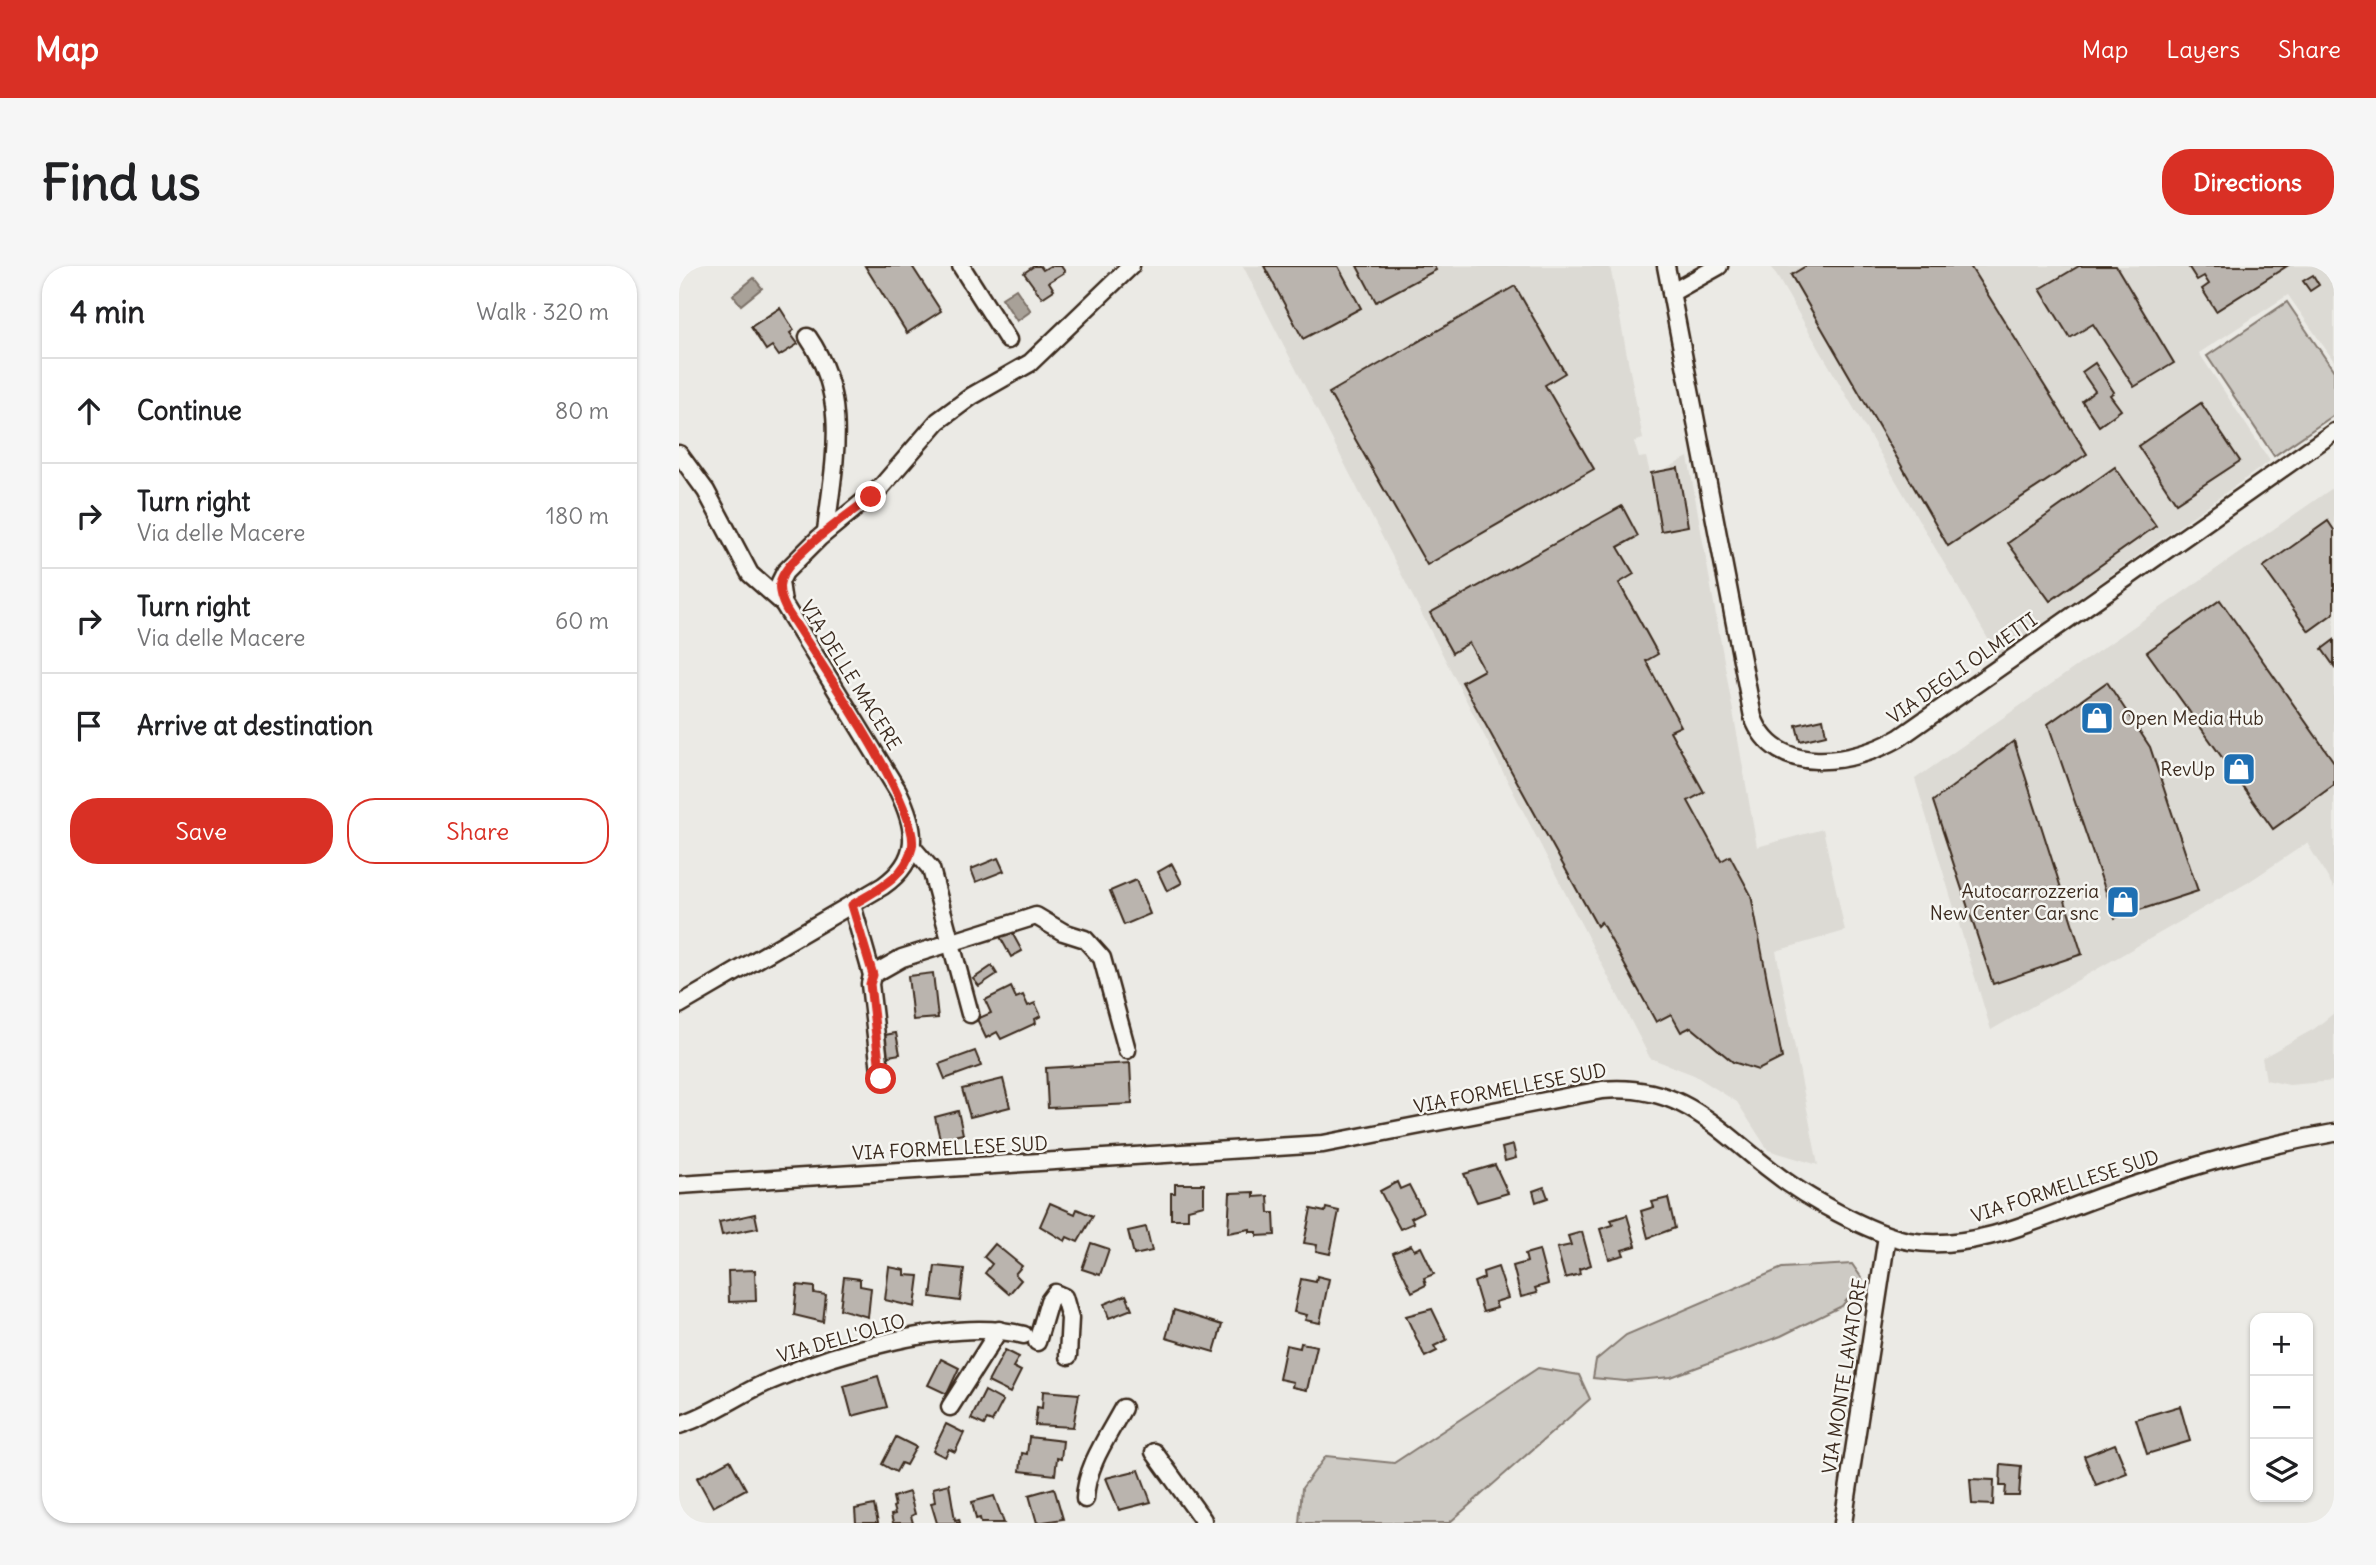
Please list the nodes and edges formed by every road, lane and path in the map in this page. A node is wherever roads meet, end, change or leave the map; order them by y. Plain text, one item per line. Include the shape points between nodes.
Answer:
1 (961, 266) edge
2 (1131, 266) edge
3 (1666, 266) edge
4 (1719, 266) edge
5 (1671, 293) junction
6 (808, 337) dead end
7 (1008, 340) dead end
8 (2334, 432) edge
9 (679, 454) edge
10 (826, 531) junction
11 (783, 603) junction
12 (912, 847) junction
13 (852, 905) junction
14 (953, 942) junction
15 (873, 975) junction
16 (679, 1005) edge
17 (970, 1014) dead end
18 (1127, 1050) dead end
19 (881, 1079) dead end
20 (2334, 1133) edge
21 (679, 1185) edge
22 (1887, 1236) junction
23 (999, 1330) junction
24 (1068, 1356) dead end
25 (950, 1407) dead end
26 (1123, 1408) dead end
27 (679, 1425) edge
28 (1154, 1452) dead end
29 (1085, 1499) dead end
30 (1203, 1520) dead end
31 (1843, 1523) edge

1 - 7 street
2 - 10 street, VIA DELLE MACERE via 1031,363 938,421 881,487
3 - 5 street, VIA DEGLI OLMETTI
4 - 5 street
5 - 8 street, VIA DEGLI OLMETTI via 1753,717 1771,746 1802,760 1870,751 1899,738
6 - 10 street via 824,360 836,407
9 - 11 street via 706,491 750,574
10 - 11 street, VIA DELLE MACERE via 785,572 780,582
11 - 12 street, VIA DELLE MACERE via 898,792 911,823
12 - 13 street via 899,873
12 - 14 street via 931,869
13 - 15 street
13 - 16 street
14 - 15 street via 902,958
14 - 17 street
14 - 18 street via 1035,916 1085,939 1102,958
15 - 19 street via 870,984
20 - 22 street, VIA FORMELLESE SUD via 2231,1154 1972,1240 1933,1243
21 - 22 street, VIA FORMELLESE SUD via 1323,1144 1602,1090 1633,1088 1655,1091 1685,1104 1784,1180
22 - 31 street, VIA MONTE LAVATORE
23 - 24 street, VIA DELL'OLIO via 1031,1338 1055,1293 1064,1297 1070,1318
23 - 25 street
23 - 27 street, VIA DELL'OLIO via 948,1332 871,1348 771,1381
26 - 29 street via 1085,1482
28 - 30 street

